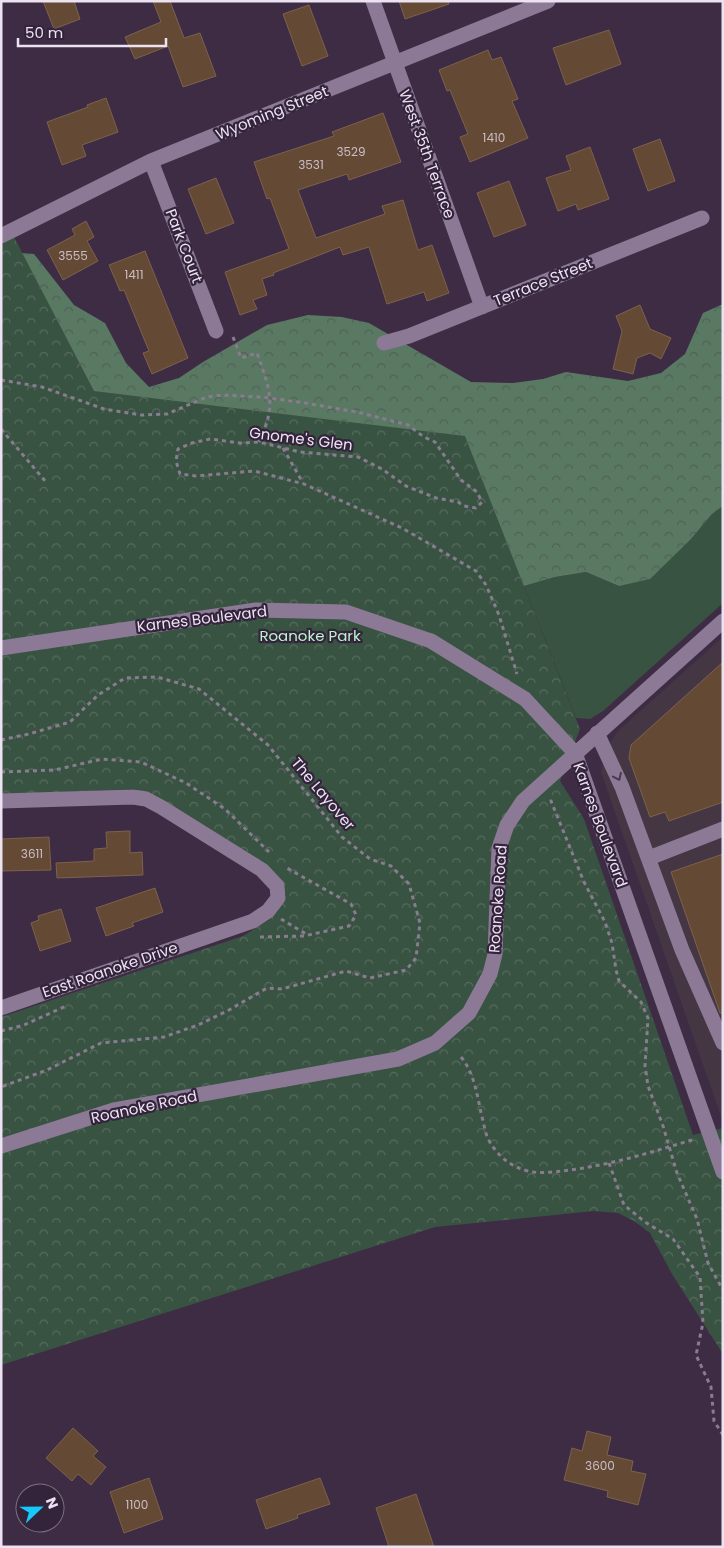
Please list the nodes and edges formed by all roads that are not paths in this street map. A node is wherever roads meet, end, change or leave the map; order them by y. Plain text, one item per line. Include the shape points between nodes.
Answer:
1 (373, 1) edge
2 (548, 1) edge
3 (395, 63) junction
4 (151, 161) junction
5 (702, 218) dead end
6 (1, 236) edge
7 (482, 307) junction
8 (224, 331) road end
9 (384, 343) dead end
10 (723, 621) edge
11 (1, 648) edge
12 (597, 733) junction
13 (575, 753) junction
14 (1, 801) edge
15 (723, 829) edge
16 (648, 858) junction
17 (1, 1008) edge
18 (723, 1043) edge
19 (1, 1146) edge
20 (723, 1172) edge

1 - 3 street, West 35th Terrace
2 - 3 street, Wyoming Street
3 - 4 street, Wyoming Street
3 - 7 street, West 35th Terrace
4 - 6 street, Wyoming Street
4 - 8 street, Park Court
5 - 7 street, Terrace Street
7 - 9 street, Terrace Street
10 - 12 street, Roanoke Road
11 - 13 street, Karnes Boulevard via 256,610 346,612 431,641 525,699
12 - 13 street, Roanoke Road
12 -> 16 street via 622,787
13 - 19 street, Roanoke Road via 523,801 507,825 499,848 495,954 490,974 469,1013 435,1043 398,1059 114,1110
13 - 20 street, Karnes Boulevard
14 - 17 street, East Roanoke Drive via 146,799 262,870 277,886 278,898 268,911 253,921
15 - 16 street
16 - 18 street via 682,950

